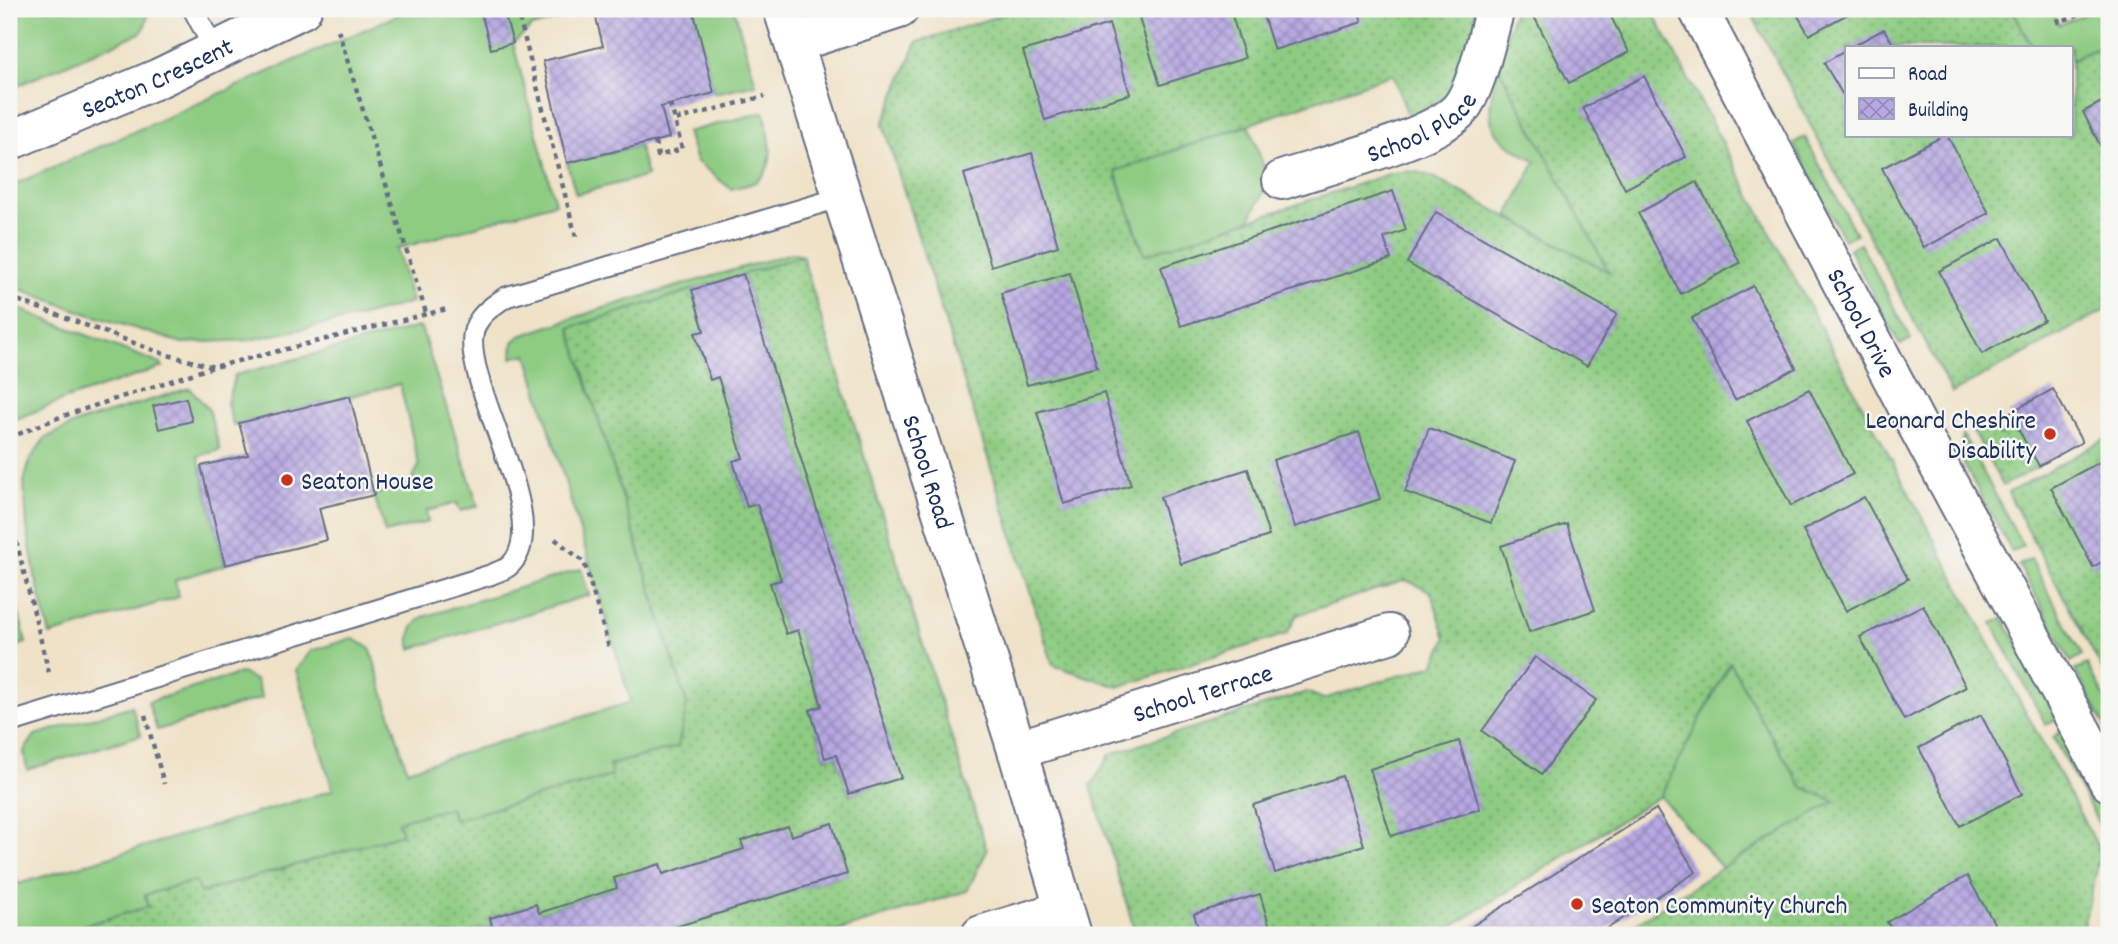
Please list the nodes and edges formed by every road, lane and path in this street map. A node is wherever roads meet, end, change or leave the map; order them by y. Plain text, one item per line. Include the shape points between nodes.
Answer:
1 (193, 9) edge
2 (517, 9) edge
3 (899, 9) edge
4 (1495, 9) edge
5 (1698, 9) edge
6 (2054, 9) edge
7 (2093, 9) edge
8 (319, 15) edge
9 (788, 26) edge
10 (215, 51) junction
11 (807, 85) junction
12 (670, 104) dead end
13 (675, 120) junction
14 (9, 141) edge
15 (655, 142) dead end
16 (1282, 180) dead end
17 (842, 197) junction
18 (585, 272) junction
19 (9, 297) edge
20 (506, 297) junction
21 (426, 313) junction
22 (214, 367) junction
23 (9, 438) edge
24 (9, 512) edge
25 (523, 513) junction
26 (1390, 634) dead end
27 (610, 651) dead end
28 (136, 684) junction
29 (58, 708) junction
30 (9, 723) edge
31 (1017, 750) junction
32 (2109, 782) edge
33 (164, 784) dead end
34 (1068, 923) edge
35 (981, 935) edge

1 - 10 lane
2 - 18 path
3 - 9 street
4 - 16 street, School Place via 1471,90 1450,118 1411,137
5 - 32 street, School Drive
6 - 7 path via 2059,22
8 - 10 street, Seaton Crescent
8 - 21 path
9 - 11 street, School Road
10 - 14 street, Seaton Crescent
11 - 13 path
11 - 17 street, School Road
12 - 13 path
13 - 15 path via 682,149 658,156
17 - 18 lane
17 - 31 street, School Road
18 - 20 lane
19 - 22 path via 164,354
20 - 21 path
20 - 25 lane via 485,311 472,335 474,363
21 - 22 path
22 - 23 path
24 - 29 path
25 - 27 path via 583,562
25 - 28 lane via 523,545 510,566
26 - 31 street, School Terrace
28 - 29 lane
28 - 33 path
29 - 30 lane
31 - 34 street, School Road
34 - 35 street

